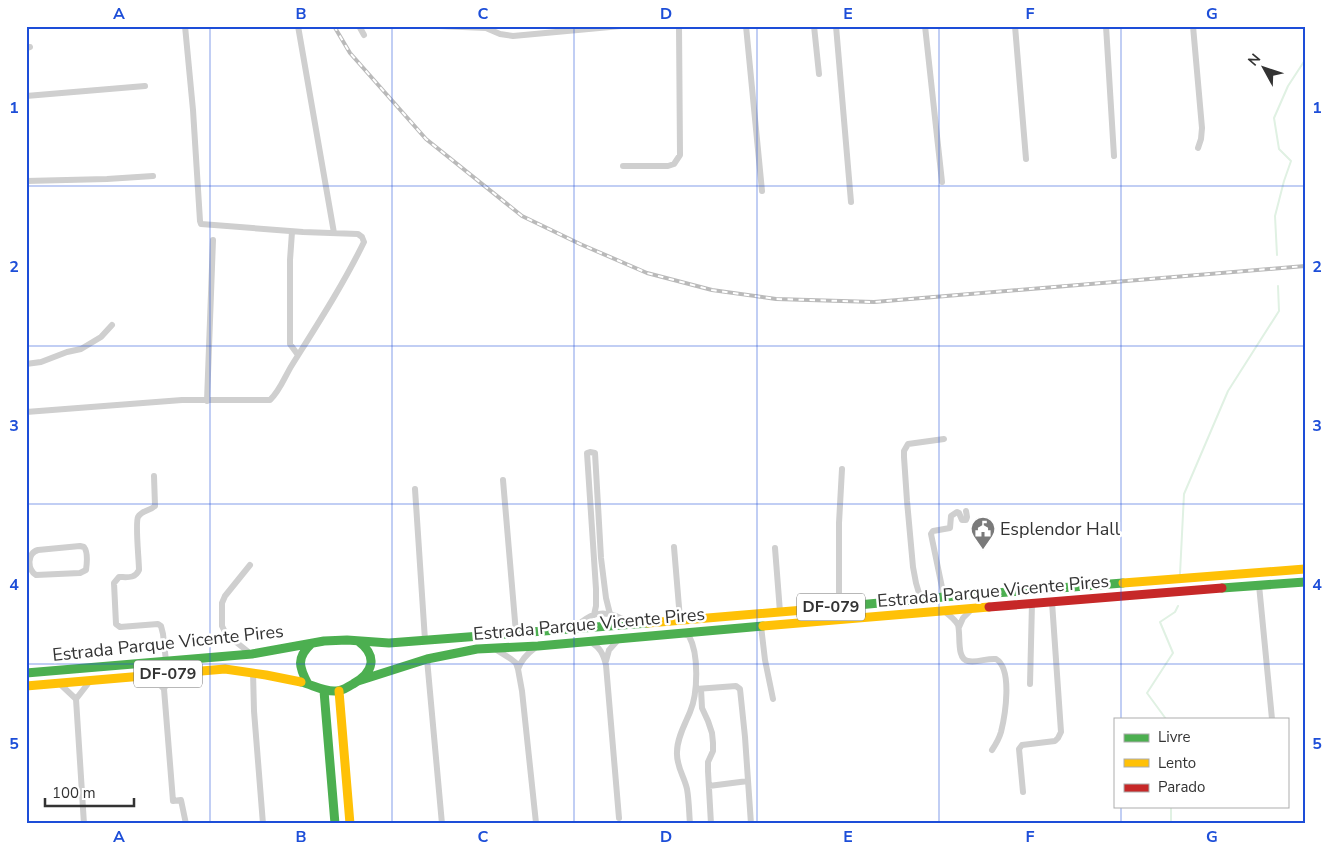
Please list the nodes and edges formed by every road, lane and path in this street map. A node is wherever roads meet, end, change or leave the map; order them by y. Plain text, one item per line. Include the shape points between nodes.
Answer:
1 (185, 26) edge
2 (298, 26) edge
3 (359, 26) edge
4 (439, 26) edge
5 (621, 26) edge
6 (679, 26) edge
7 (746, 26) edge
8 (814, 26) edge
9 (836, 26) edge
10 (925, 26) edge
11 (1015, 26) edge
12 (1106, 26) edge
13 (1193, 26) edge
14 (569, 28) edge
15 (364, 35) dead end
16 (819, 74) dead end
17 (144, 86) dead end
18 (26, 96) edge
19 (1198, 148) dead end
20 (1114, 156) dead end
21 (1026, 159) dead end
22 (622, 166) dead end
23 (153, 176) dead end
24 (26, 181) edge
25 (942, 182) dead end
26 (762, 191) dead end
27 (851, 202) dead end
28 (292, 232) junction
29 (334, 234) junction
30 (213, 240) dead end
31 (112, 325) dead end
32 (298, 355) junction
33 (26, 364) edge
34 (207, 401) junction
35 (26, 412) edge
36 (944, 439) dead end
37 (842, 469) dead end
38 (154, 476) dead end
39 (503, 480) dead end
40 (415, 489) dead end
41 (966, 511) dead end
42 (594, 514) junction
43 (674, 547) dead end
44 (775, 548) dead end
45 (597, 558) junction
46 (28, 564) edge
47 (250, 565) dead end
48 (1305, 569) edge
49 (1305, 576) edge
50 (1290, 582) junction
51 (1305, 582) edge
52 (1259, 585) junction
53 (604, 587) junction
54 (596, 588) junction
55 (944, 597) junction
56 (921, 600) junction
57 (1052, 602) junction
58 (1032, 603) junction
59 (839, 607) junction
60 (972, 610) junction
61 (944, 611) junction
62 (780, 612) junction
63 (610, 614) junction
64 (594, 615) junction
65 (680, 619) junction
66 (630, 624) junction
67 (790, 624) junction
68 (774, 625) junction
69 (761, 626) junction
70 (959, 627) junction
71 (572, 629) junction
72 (702, 631) junction
73 (516, 633) junction
74 (683, 634) junction
75 (619, 639) junction
76 (425, 640) junction
77 (358, 641) junction
78 (590, 641) junction
79 (312, 643) junction
80 (538, 646) junction
81 (693, 647) junction
82 (494, 648) junction
83 (252, 654) junction
84 (427, 659) junction
85 (166, 661) junction
86 (606, 665) junction
87 (518, 669) junction
88 (253, 672) junction
89 (26, 673) edge
90 (171, 674) junction
91 (152, 676) junction
92 (90, 681) junction
93 (358, 682) junction
94 (60, 684) junction
95 (308, 684) junction
96 (1030, 684) dead end
97 (26, 686) edge
98 (164, 689) junction
99 (699, 689) junction
100 (324, 691) junction
101 (339, 692) junction
102 (76, 699) junction
103 (773, 699) dead end
104 (1272, 718) edge
105 (992, 750) dead end
106 (748, 782) junction
107 (709, 786) junction
108 (1023, 792) dead end
109 (619, 818) dead end
110 (536, 822) dead end
111 (84, 824) edge
112 (186, 824) edge
113 (263, 824) edge
114 (335, 824) edge
115 (350, 824) edge
116 (442, 824) edge
117 (690, 824) edge
118 (711, 824) edge
119 (751, 824) edge

1 - 28 street via 201,223
2 - 29 street
3 - 15 street
4 - 14 street via 486,28 513,36
5 - 14 street
6 - 22 street via 680,155 674,164 668,166
7 - 26 street
8 - 16 street
9 - 27 street
10 - 25 street
11 - 21 street
12 - 20 street
13 - 19 street via 1202,128
17 - 18 street
23 - 24 street
28 - 29 street
28 - 32 street via 290,344
29 - 32 street via 358,234 364,242
30 - 34 street
31 - 33 street via 102,337 81,349
32 - 34 street via 270,400
34 - 35 street via 173,400
36 - 56 street via 908,444 904,450 913,567
37 - 59 street
38 - 85 street via 155,506 142,512 137,519 139,570 133,577 119,577 114,584 116,624 120,627 161,626
39 - 73 street
40 - 76 street
41 - 55 street via 966,520 957,512 951,516 950,528 931,534
42 - 42 street via 595,453 590,452 587,454
42 - 45 street
43 - 65 street
44 - 62 street
45 - 53 street
45 - 54 street
46 - 46 street via 32,553 38,550 80,546 87,551 86,570 80,573 36,575
47 - 83 street via 225,596 222,626 226,634
48 - 55 main road, Estrada Parque Vicente Pires / DF-079
49 - 50 main road
50 - 51 main road, Estrada Parque Vicente Pires / DF-079
50 - 52 main road, Estrada Parque Vicente Pires / DF-079
52 - 57 main road, Estrada Parque Vicente Pires / DF-079
52 - 104 street
53 - 54 street
53 - 63 street
54 - 64 street
55 - 56 main road, Estrada Parque Vicente Pires / DF-079
56 - 59 main road, Estrada Parque Vicente Pires / DF-079
57 - 58 main road, Estrada Parque Vicente Pires / DF-079
57 - 108 street via 1061,732 1055,741 1020,746
58 - 60 main road, Estrada Parque Vicente Pires / DF-079
58 - 96 street
59 - 62 main road, Estrada Parque Vicente Pires / DF-079
60 - 61 main road, Estrada Parque Vicente Pires / DF-079
60 - 70 street
61 - 67 main road, Estrada Parque Vicente Pires / DF-079
61 - 70 street
62 - 65 main road, Estrada Parque Vicente Pires / DF-079
62 - 67 main road via 788,617
62 - 68 main road
63 - 64 street
63 - 66 street
64 - 71 street
65 - 66 main road, Estrada Parque Vicente Pires / DF-079
66 - 71 main road, Estrada Parque Vicente Pires / DF-079
67 - 68 main road, Estrada Parque Vicente Pires / DF-079
68 - 69 main road, Estrada Parque Vicente Pires / DF-079
69 - 72 main road, Estrada Parque Vicente Pires / DF-079
69 - 103 street
70 - 105 street via 960,654 965,661 996,659 1004,668 1004,714 1001,733
71 - 73 main road, Estrada Parque Vicente Pires / DF-079
72 - 74 main road, Estrada Parque Vicente Pires / DF-079
72 - 81 street
73 - 76 main road, Estrada Parque Vicente Pires / DF-079
74 - 75 main road, Estrada Parque Vicente Pires / DF-079
74 - 81 street via 688,636
75 - 78 main road, Estrada Parque Vicente Pires / DF-079
75 - 86 street via 606,656
76 - 77 main road, Estrada Parque Vicente Pires / DF-079
77 - 79 main road, DF-079
77 - 93 main road, DF-079 via 369,652 371,667
78 - 80 main road, Estrada Parque Vicente Pires / DF-079
78 - 86 street via 600,649
79 - 83 main road, Estrada Parque Vicente Pires / DF-079
79 - 95 main road via 300,657 301,670
80 - 82 main road, Estrada Parque Vicente Pires / DF-079
80 - 87 street via 523,659
81 - 99 street
82 - 84 main road, Estrada Parque Vicente Pires / DF-079
82 - 87 street
83 - 85 main road, Estrada Parque Vicente Pires / DF-079
84 - 93 main road, Estrada Parque Vicente Pires / DF-079
84 - 116 street
85 - 89 main road, Estrada Parque Vicente Pires / DF-079
86 - 109 street
87 - 110 street
88 - 90 main road, Estrada Parque Vicente Pires / DF-079 via 226,669
88 - 95 main road, Estrada Parque Vicente Pires / DF-079
88 - 113 street
90 - 91 main road, Estrada Parque Vicente Pires / DF-079
90 - 98 street
91 - 92 main road, Estrada Parque Vicente Pires / DF-079
91 - 98 street
92 - 94 main road, Estrada Parque Vicente Pires / DF-079
92 - 102 street
93 - 101 main road, DF-079
94 - 97 main road, Estrada Parque Vicente Pires / DF-079
94 - 102 street
95 - 100 main road, DF-079
98 - 112 street via 173,801 181,800
99 - 106 street via 736,686 740,689
99 - 107 street via 702,708 712,732
99 - 117 street via 676,751 687,789
100 - 101 main road, DF-079
100 - 114 main road
101 - 115 main road
102 - 111 street
106 - 107 street
106 - 119 street
107 - 118 street

